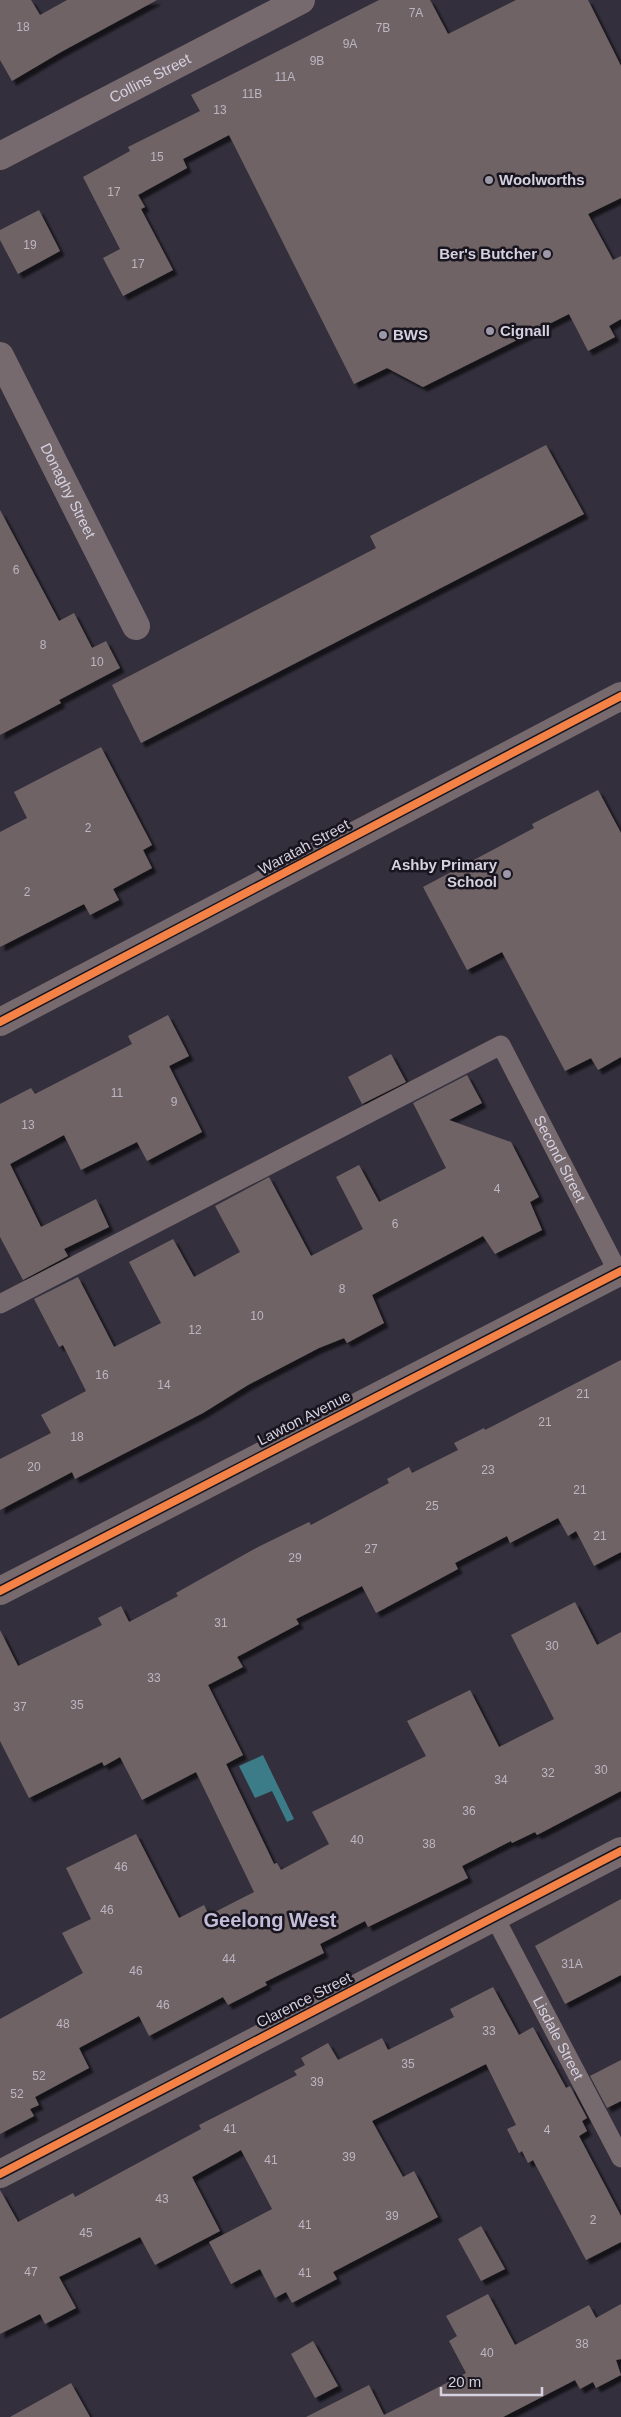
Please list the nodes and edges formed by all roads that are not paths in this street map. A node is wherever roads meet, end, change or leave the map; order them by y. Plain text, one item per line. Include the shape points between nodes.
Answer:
1 (300, 0) edge
2 (0, 156) edge
3 (0, 356) edge
4 (136, 626) dead end
5 (621, 696) edge
6 (0, 1022) edge
7 (619, 1272) edge
8 (1, 1302) edge
9 (0, 1591) edge
10 (621, 1851) edge
11 (494, 1916) junction
12 (614, 2128) edge
13 (621, 2158) edge
14 (0, 2174) edge

1 - 2 street, Collins Street
3 - 4 street, Donaghy Street
5 - 6 street, Waratah Street
7 - 8 lane, Second Street via 501,1045
7 - 9 street, Lawton Avenue
10 - 11 street, Clarence Street
11 - 12 lane, Lisdale Street
11 - 14 street, Clarence Street
12 - 13 lane, Lisdale Street

